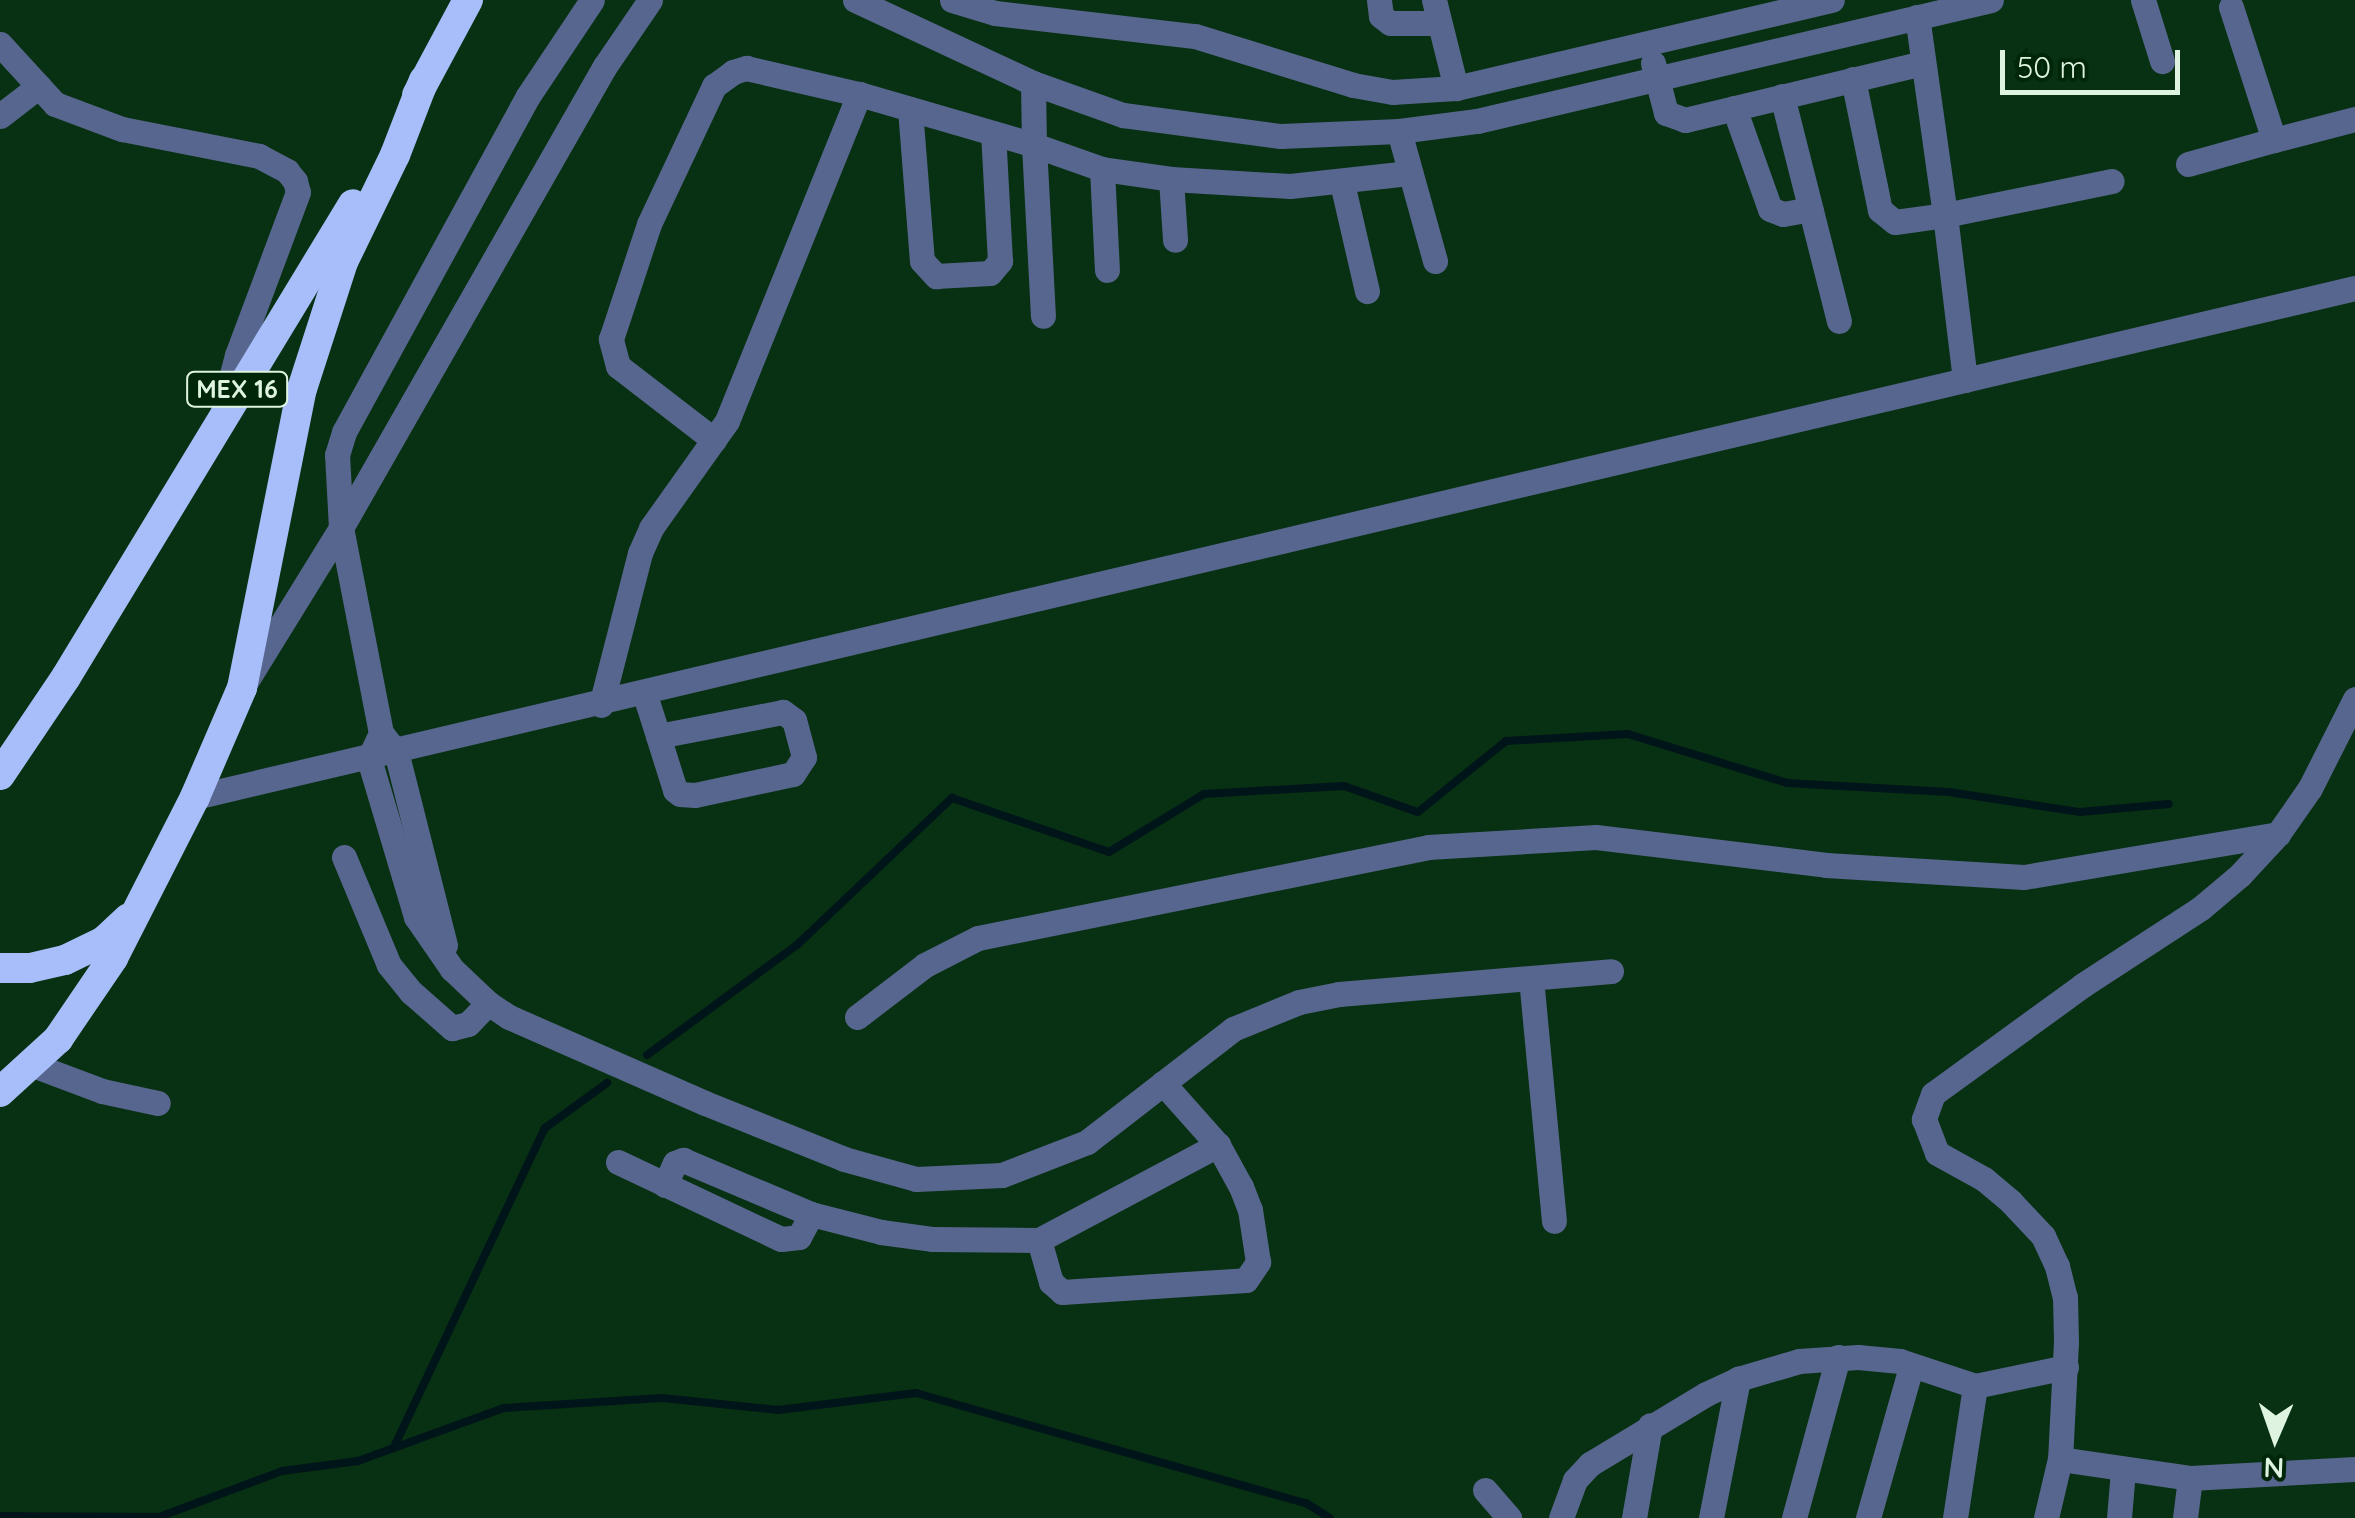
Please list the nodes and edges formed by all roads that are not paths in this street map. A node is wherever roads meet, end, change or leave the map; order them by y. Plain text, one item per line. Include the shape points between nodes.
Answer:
1 (468, 0) edge
2 (592, 0) edge
3 (650, 0) edge
4 (854, 0) edge
5 (952, 0) edge
6 (1379, 0) edge
7 (1832, 0) edge
8 (1991, 0) edge
9 (2143, 0) edge
10 (2231, 7) dead end
11 (1436, 12) edge
12 (1918, 17) junction
13 (0, 44) edge
14 (1648, 44) junction
15 (2162, 62) dead end
16 (1922, 63) junction
17 (1656, 77) junction
18 (1853, 79) junction
19 (424, 80) junction
20 (1033, 83) junction
21 (39, 86) junction
22 (1456, 88) junction
23 (859, 94) junction
24 (1782, 96) junction
25 (1734, 108) junction
26 (910, 109) junction
27 (0, 116) edge
28 (2355, 119) edge
29 (1399, 131) junction
30 (993, 133) junction
31 (2274, 140) junction
32 (1034, 144) junction
33 (2188, 164) dead end
34 (1102, 169) junction
35 (1409, 173) junction
36 (1171, 179) junction
37 (2112, 181) dead end
38 (1342, 183) junction
39 (1811, 209) junction
40 (1945, 215) junction
41 (1175, 240) dead end
42 (1435, 261) dead end
43 (1107, 270) dead end
44 (2355, 288) edge
45 (1367, 290) dead end
46 (1043, 316) dead end
47 (1839, 321) dead end
48 (1966, 380) junction
49 (222, 414) junction
50 (714, 440) junction
51 (341, 528) junction
52 (242, 688) junction
53 (644, 692) junction
54 (2355, 699) edge
55 (600, 705) junction
56 (658, 736) junction
57 (388, 743) junction
58 (369, 759) junction
59 (0, 775) edge
60 (195, 797) junction
61 (2278, 834) junction
62 (344, 857) dead end
63 (142, 906) junction
64 (0, 968) edge
65 (452, 969) junction
66 (1611, 971) dead end
67 (1532, 978) junction
68 (488, 1003) junction
69 (858, 1017) dead end
70 (32, 1065) junction
71 (1163, 1083) junction
72 (0, 1092) edge
73 (158, 1103) dead end
74 (1218, 1145) junction
75 (618, 1162) dead end
76 (1554, 1220) dead end
77 (1039, 1240) junction
78 (1838, 1357) junction
79 (1911, 1367) junction
80 (2066, 1367) junction
81 (1738, 1378) junction
82 (1975, 1386) junction
83 (1650, 1425) junction
84 (2060, 1459) junction
85 (2355, 1469) edge
86 (2122, 1470) junction
87 (2190, 1478) junction
88 (1484, 1490) dead end
89 (1509, 1518) edge
90 (1561, 1518) edge
91 (1634, 1518) edge
92 (1711, 1518) edge
93 (1794, 1518) edge
94 (1868, 1518) edge
95 (1955, 1518) edge
96 (2046, 1518) edge
97 (2119, 1518) edge
98 (2186, 1518) edge

1 - 19 highway, MEX 16
2 - 51 street via 528,96 344,432 337,455
3 - 51 street via 605,66
4 - 20 street
5 - 22 street via 994,13 1195,36 1392,92
6 - 11 street via 1381,16 1390,23
7 - 14 street
8 - 12 street
9 - 15 street
10 - 31 street
11 - 22 street
12 - 16 street
12 - 17 street
13 - 21 street
14 - 17 street
14 - 22 street
16 - 18 street
16 - 40 street
17 - 25 street via 1671,117
17 - 29 street via 1477,121
18 - 24 street
18 - 40 street via 1880,210 1895,222
19 - 49 highway, MEX 16
19 - 52 highway via 343,262 302,388
20 - 29 street via 1123,115 1196,128 1281,136
20 - 32 street
21 - 27 street
21 - 49 street via 55,104 106,124 260,156 294,181 298,192 236,355
23 - 26 street
23 - 50 street
23 - 50 street via 746,68 721,79 649,224 614,324 613,354 618,366
24 - 25 street
24 - 39 street
25 - 39 street via 1770,209
26 - 30 street
26 - 30 street via 922,261 936,276 990,272 1000,261
28 - 31 street
29 - 35 street
30 - 32 street
31 - 33 street
32 - 34 street
32 - 46 street
34 - 36 street
34 - 43 street
35 - 38 street
35 - 42 street
36 - 38 street
36 - 41 street
37 - 40 street
38 - 45 street
39 - 47 street
40 - 48 street
44 - 48 street
48 - 53 street
49 - 59 highway, MEX 16
50 - 55 street via 646,540
51 - 52 street
51 - 57 street
52 - 60 highway
53 - 55 street
53 - 56 street
54 - 61 street via 2310,788
55 - 57 street
56 - 56 street via 783,712 794,720 804,758 793,774 687,796 675,790
57 - 58 street
57 - 65 street
58 - 60 street
58 - 65 street via 416,917
60 - 63 highway
61 - 69 street via 2024,877 1826,865 1596,837 1428,847 978,938 925,965
61 - 80 street via 2201,908 2004,1042 1926,1106 1927,1136 1937,1153 1984,1179 2043,1236 2065,1297
62 - 68 street via 389,965 410,992 452,1028 468,1024
63 - 64 highway via 104,941 65,960
63 - 70 highway via 84,1004
65 - 68 street
66 - 67 street
67 - 71 street via 1299,1002 1232,1029
67 - 76 street
68 - 71 street via 722,1110 844,1159 916,1179 1002,1175 1036,1166 1088,1142
70 - 72 highway
70 - 73 street
71 - 74 street
74 - 77 street
74 - 77 street via 1250,1210 1258,1262 1246,1280 1062,1292 1051,1282
75 - 77 street via 665,1185 675,1163 684,1160 812,1214 881,1232
78 - 79 street
78 - 81 street
78 - 93 street
79 - 82 street
79 - 94 street
80 - 82 street
80 - 84 street
81 - 83 street
81 - 92 street
82 - 95 street
83 - 90 street via 1582,1472
83 - 91 street
84 - 86 street
84 - 96 street
85 - 87 street
86 - 87 street
86 - 97 street
87 - 98 street
88 - 89 street

